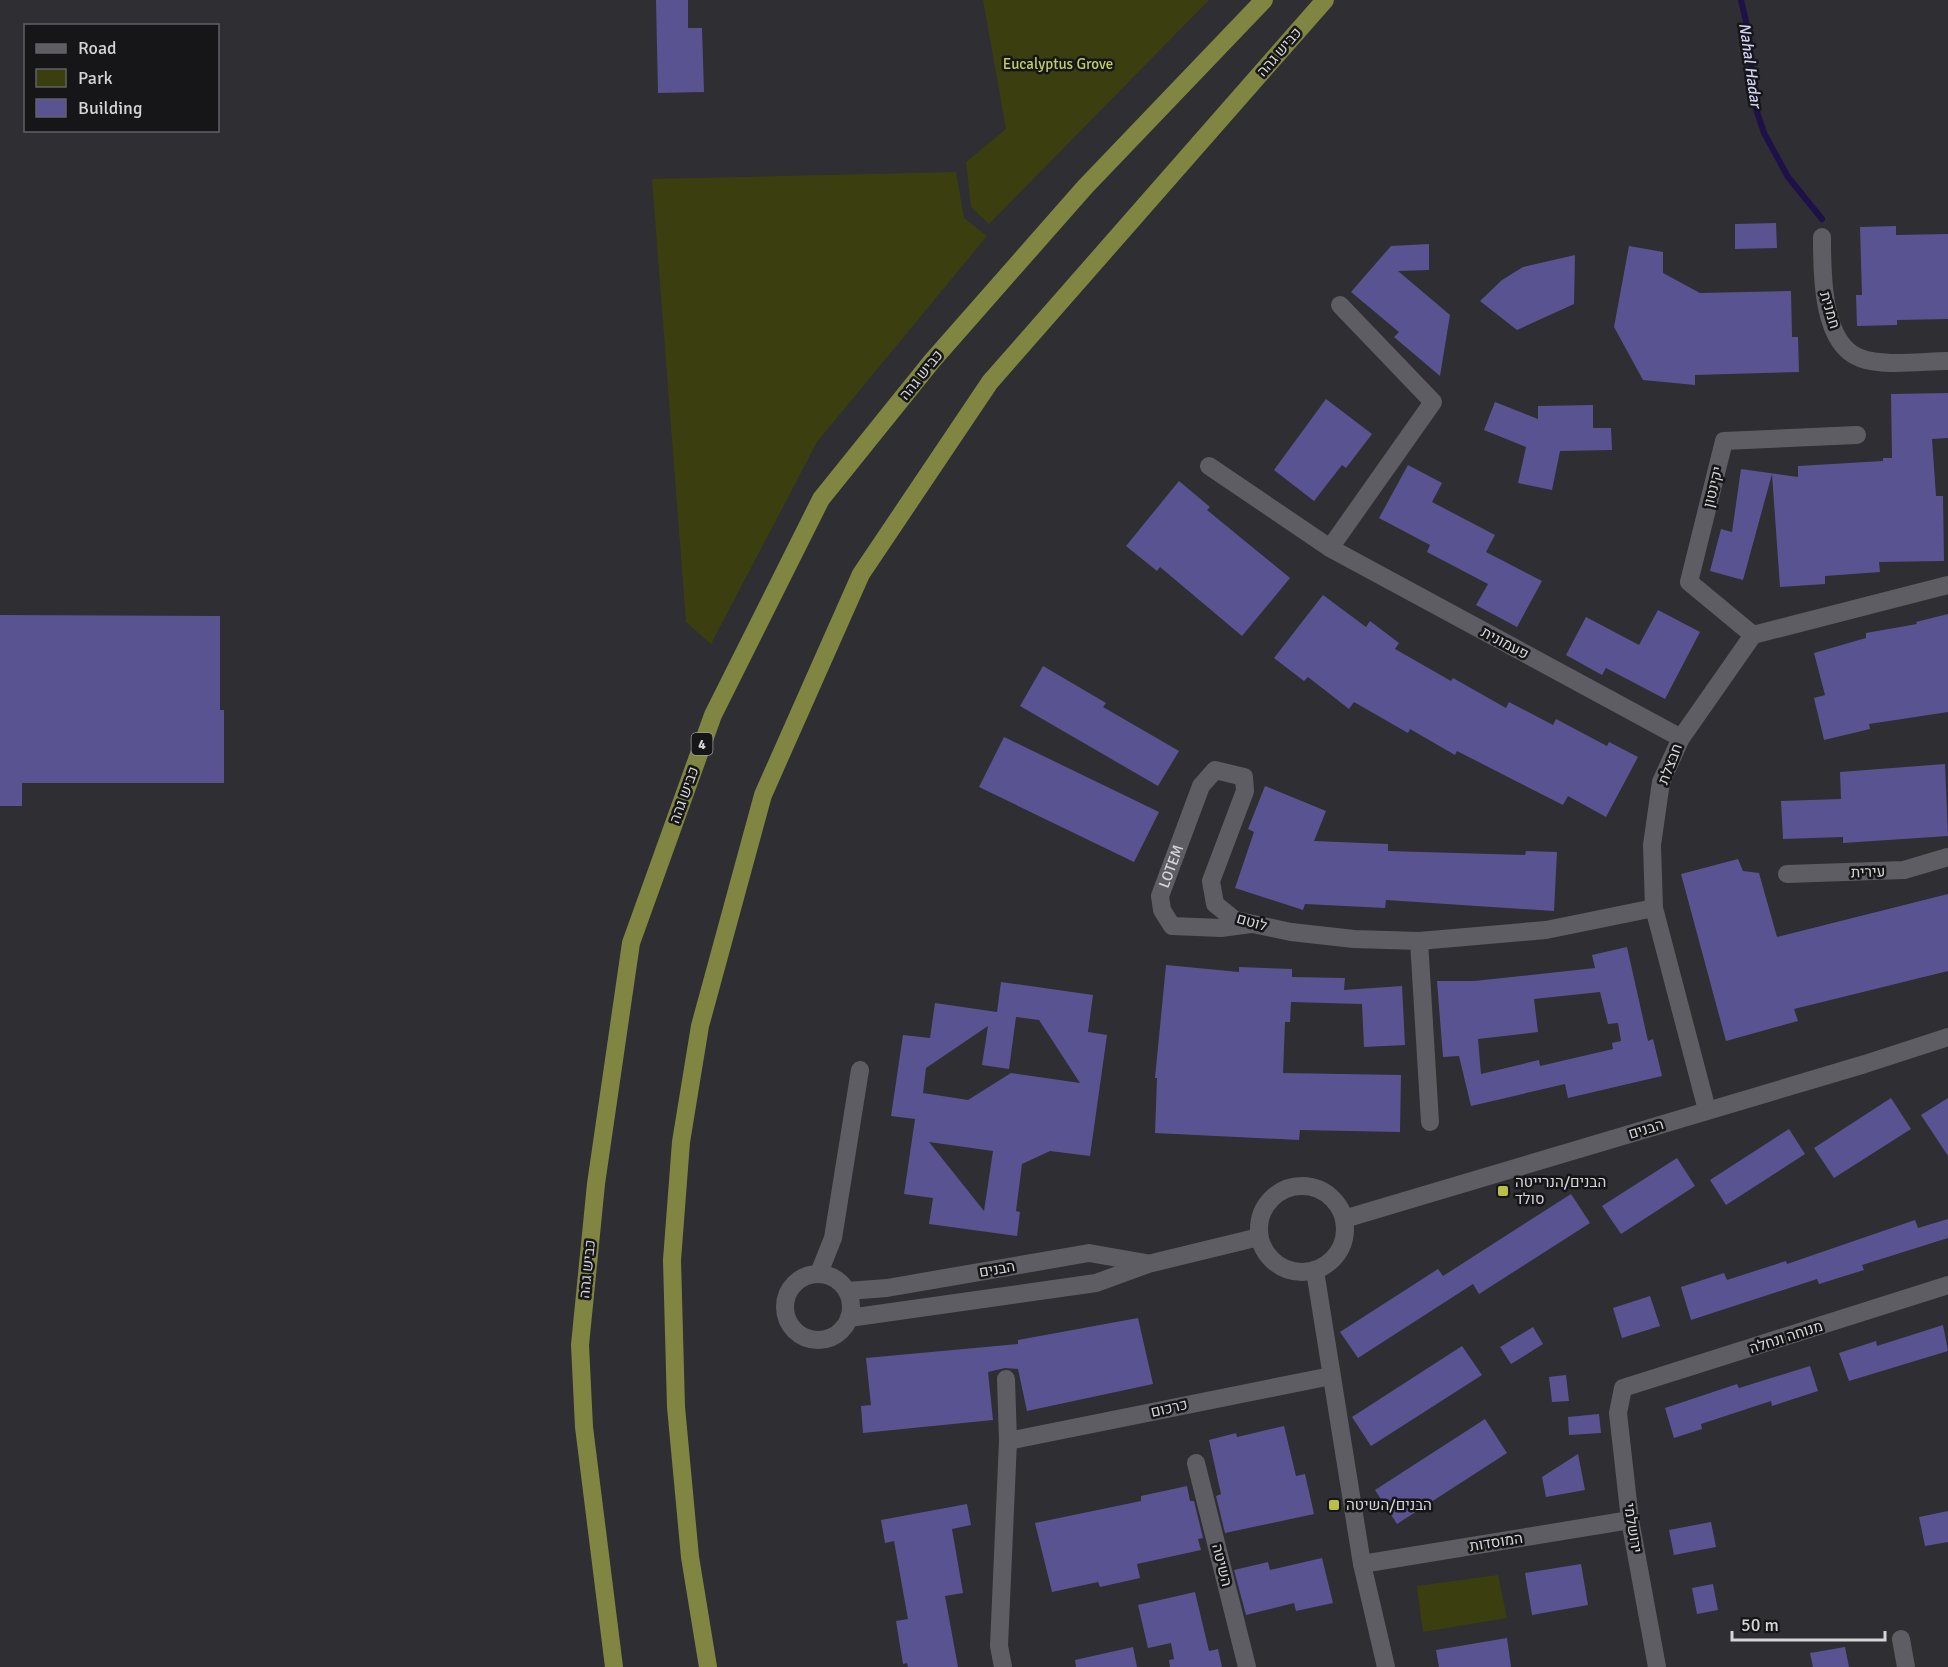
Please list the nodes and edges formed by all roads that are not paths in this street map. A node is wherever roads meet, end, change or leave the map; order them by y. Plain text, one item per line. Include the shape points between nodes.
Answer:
1 (1264, 0) edge
2 (1325, 0) edge
3 (1822, 237) dead end
4 (1340, 305) dead end
5 (1948, 361) edge
6 (1857, 435) dead end
7 (1209, 465) dead end
8 (1330, 548) junction
9 (1948, 585) edge
10 (1753, 635) junction
11 (1681, 738) junction
12 (1215, 770) joint
13 (1948, 857) edge
14 (1787, 874) dead end
15 (1654, 908) junction
16 (1251, 924) junction
17 (1419, 940) junction
18 (1948, 1037) edge
19 (860, 1070) dead end
20 (1707, 1110) junction
21 (1430, 1122) dead end
22 (1344, 1219) junction
23 (1258, 1237) junction
24 (1148, 1264) junction
25 (1315, 1271) junction
26 (819, 1274) junction
27 (1948, 1285) edge
28 (847, 1291) junction
29 (849, 1318) junction
30 (1331, 1376) junction
31 (1006, 1379) dead end
32 (1623, 1388) joint
33 (1008, 1441) junction
34 (1196, 1463) dead end
35 (1630, 1520) junction
36 (1362, 1564) junction
37 (1901, 1640) dead end
38 (614, 1667) edge
39 (708, 1667) edge
40 (1003, 1667) edge
41 (1247, 1667) edge
42 (1386, 1667) edge
43 (1657, 1667) edge
44 (1906, 1667) edge

1 - 38 highway, כביש גהה / 4 via 1085,187 932,361 821,499 712,715 631,943 596,1184 580,1346 584,1427
2 - 39 highway, כביש גהה via 990,382 861,574 763,795 700,1026 681,1142 672,1260 676,1407 690,1557
3 - 5 street, חמנית via 1823,294 1832,325 1844,345 1859,358
4 - 8 street via 1433,402
6 - 10 street, יקינטון via 1724,441 1689,582
7 - 8 street, פעמונית
8 - 11 street, פעמונית
9 - 10 street
10 - 11 street, חבצלת
11 - 15 street, חבצלת via 1661,782 1652,845
12 - 16 street, לוטם via 1244,777 1245,791 1211,881 1215,904 1236,920
12 - 16 street, LOTEM via 1201,786 1160,896 1162,910 1172,926 1221,928
13 - 14 street, עירית via 1904,870
15 - 17 street, לוטם via 1546,930
15 - 20 street, חבצלת
16 - 17 street, לוטם via 1354,939
17 - 21 street
18 - 20 street, הבנים
19 - 26 street via 833,1238
20 - 22 street, הבנים
22 - 23 street via 1328,1195 1300,1186 1273,1197 1261,1215
22 - 25 street via 1346,1232 1336,1256
23 - 24 street, הבנים
23 - 25 street via 1268,1257 1286,1270
24 - 28 street, הבנים via 1089,1253 887,1288
24 - 29 street, הבנים via 1096,1282
25 - 30 street
26 - 28 street via 840,1282
26 - 29 street via 798,1280 790,1288 784,1309 793,1330 813,1340 825,1339 835,1335
27 - 32 street, מנוחה ונחלה
28 - 29 street
30 - 33 street, כרכום
30 - 36 street
31 - 33 street
32 - 35 street, ירושלמי via 1618,1413
33 - 40 street via 999,1646
34 - 41 street, השיטה
35 - 36 street, המוסדות
35 - 43 street, ירושלמי
36 - 42 street
37 - 44 street

